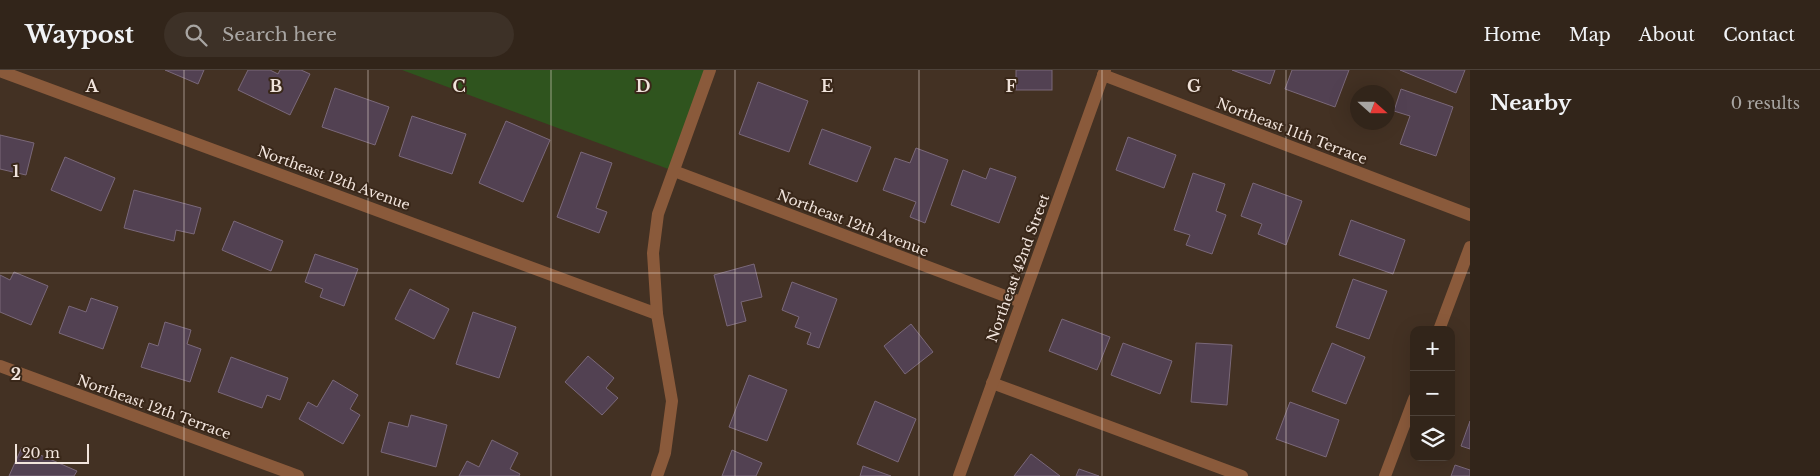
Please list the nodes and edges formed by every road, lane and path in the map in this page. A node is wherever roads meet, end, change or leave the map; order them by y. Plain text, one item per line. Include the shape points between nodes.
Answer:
1 (710, 70) edge
2 (0, 71) edge
3 (1104, 72) edge
4 (674, 171) junction
5 (1470, 216) edge
6 (1470, 247) edge
7 (1022, 302) junction
8 (657, 314) junction
9 (1440, 326) edge
10 (0, 366) edge
11 (992, 383) junction
12 (1410, 410) edge
13 (298, 476) edge
14 (657, 476) edge
15 (959, 476) edge
16 (1242, 476) edge
17 (1385, 476) edge

1 - 4 street
2 - 8 street, Northeast 12th Avenue
3 - 5 street, Northeast 11th Terrace
3 - 7 street, Northeast 42nd Street
4 - 7 street, Northeast 12th Avenue
4 - 8 street via 658,214 653,253
6 - 9 street
7 - 11 street, Northeast 42nd Street
8 - 14 street via 672,401 665,453
10 - 13 street, Northeast 12th Terrace
11 - 15 street, Northeast 42nd Street
11 - 16 street
12 - 17 street

